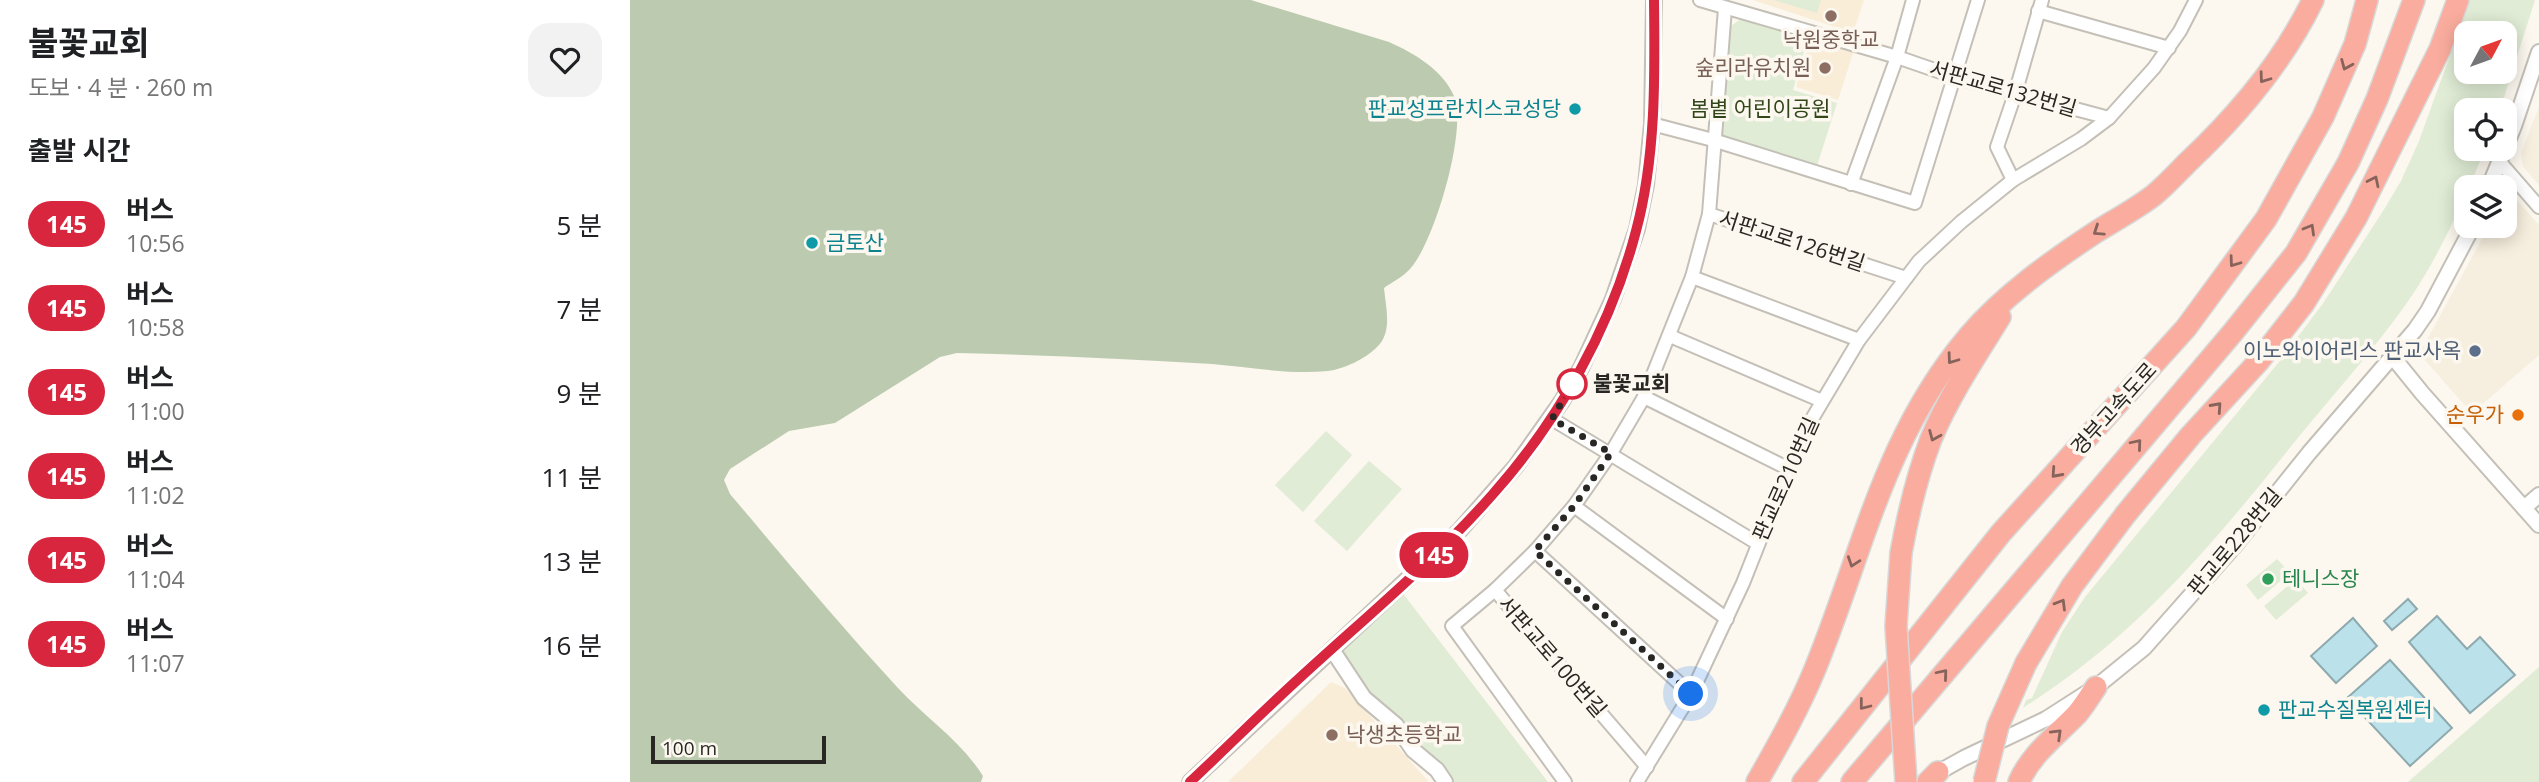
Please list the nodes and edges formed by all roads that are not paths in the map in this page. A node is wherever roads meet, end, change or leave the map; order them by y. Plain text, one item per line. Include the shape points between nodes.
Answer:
1 (1654, 0) edge
2 (1700, 0) edge
3 (1913, 0) edge
4 (1978, 0) edge
5 (2196, 0) edge
6 (2313, 0) edge
7 (2367, 0) edge
8 (2414, 0) edge
9 (2444, 0) edge
10 (2458, 0) edge
11 (2040, 6) edge
12 (1725, 8) junction
13 (2169, 48) junction
14 (2539, 52) edge
15 (1897, 57) junction
16 (1955, 77) junction
17 (2015, 94) junction
18 (2517, 112) edge
19 (2109, 118) junction
20 (1652, 124) junction
21 (1713, 140) junction
22 (2393, 142) junction
23 (2499, 161) joint
24 (2494, 175) edge
25 (2013, 180) junction
26 (1851, 184) junction
27 (2539, 207) edge
28 (1709, 214) junction
29 (2467, 238) edge
30 (1692, 277) junction
31 (1906, 278) junction
32 (2015, 292) junction
33 (1670, 336) junction
34 (1859, 340) junction
35 (2392, 356) junction
36 (1644, 397) junction
37 (1822, 401) junction
38 (1552, 419) junction
39 (1611, 453) junction
40 (1789, 469) junction
41 (2539, 495) edge
42 (1574, 506) junction
43 (2524, 508) junction
44 (2539, 525) edge
45 (1757, 543) junction
46 (1535, 551) junction
47 (1495, 590) junction
48 (1727, 619) junction
49 (1332, 650) junction
50 (2096, 687) junction
51 (1691, 694) junction
52 (1647, 767) junction
53 (1930, 779) edge
54 (1190, 782) edge
55 (1445, 782) edge
56 (1565, 782) edge
57 (1637, 782) edge
58 (1757, 782) edge
59 (1803, 782) edge
60 (1852, 782) edge
61 (1906, 782) edge
62 (1983, 782) edge
63 (2019, 782) edge

1 - 20 street
2 - 12 street, 서판교로132번길
3 - 15 street
4 - 16 street
5 - 13 street, 판교로210번길
6 -> 32 highway via 2297,34 2253,94 2204,147 2154,195
7 -> 59 highway, 경부고속도로 via 2355,44 2323,117 2258,230 2186,328 2001,533
60 -> 8 highway, 경부고속도로 via 2296,253 2348,163
9 - 22 highway
10 - 22 highway via 2440,49
11 - 13 street
11 - 17 street
12 - 15 street, 서판교로132번길
12 - 21 street, 서판교로126번길
13 - 19 street, 판교로210번길
14 - 18 street
15 - 16 street, 서판교로132번길
15 - 26 street
16 - 17 street, 서판교로132번길
16 - 26 street via 1915,204
17 - 19 street, 서판교로132번길
17 - 25 street via 1997,147
19 - 25 street, 판교로210번길
20 - 21 street
20 - 38 street via 1646,185 1632,247 1594,340
21 - 26 street
21 - 28 street, 서판교로126번길
62 -> 22 highway, bridge via 1998,726 2026,663 2072,586 2125,514 2304,303 2356,218
23 - 24 street
23 - 27 street
25 - 31 street, 판교로210번길 via 1944,237
28 - 30 street, 서판교로100번길
28 - 31 street, 서판교로126번길
29 - 35 street, 판교로228번길 via 2428,312
30 - 33 street, 서판교로100번길
30 - 34 street
31 - 34 street, 판교로210번길
32 -> 58 highway via 1970,335 1900,442 1815,670
32 -> 61 highway, bridge via 1959,383 1932,438 1912,496 1901,554 1896,626
33 - 36 street, 서판교로100번길
33 - 37 street
34 - 37 street, 판교로210번길
35 - 43 street
35 - 50 street, 판교로228번길 via 2144,648
36 - 39 street, 서판교로100번길
36 - 40 street
37 - 40 street, 판교로210번길
38 - 39 street
38 - 49 street via 1493,494
39 - 42 street, 서판교로100번길
39 - 45 street
40 - 45 street, 판교로210번길
41 - 43 street
42 - 46 street, 서판교로100번길
42 - 48 street
43 - 44 street
45 - 48 street, 판교로210번길
46 - 47 street, 서판교로100번길
46 - 51 street
47 - 52 street, 서판교로100번길
47 - 56 street via 1452,626
48 - 51 street, 판교로210번길
49 - 54 street
49 - 55 street via 1364,698 1396,725
50 - 53 street, 판교로228번길 via 2046,719
63 -> 50 highway via 2037,753 2079,712
51 - 52 street, 판교로210번길
52 - 57 street, 판교로210번길

